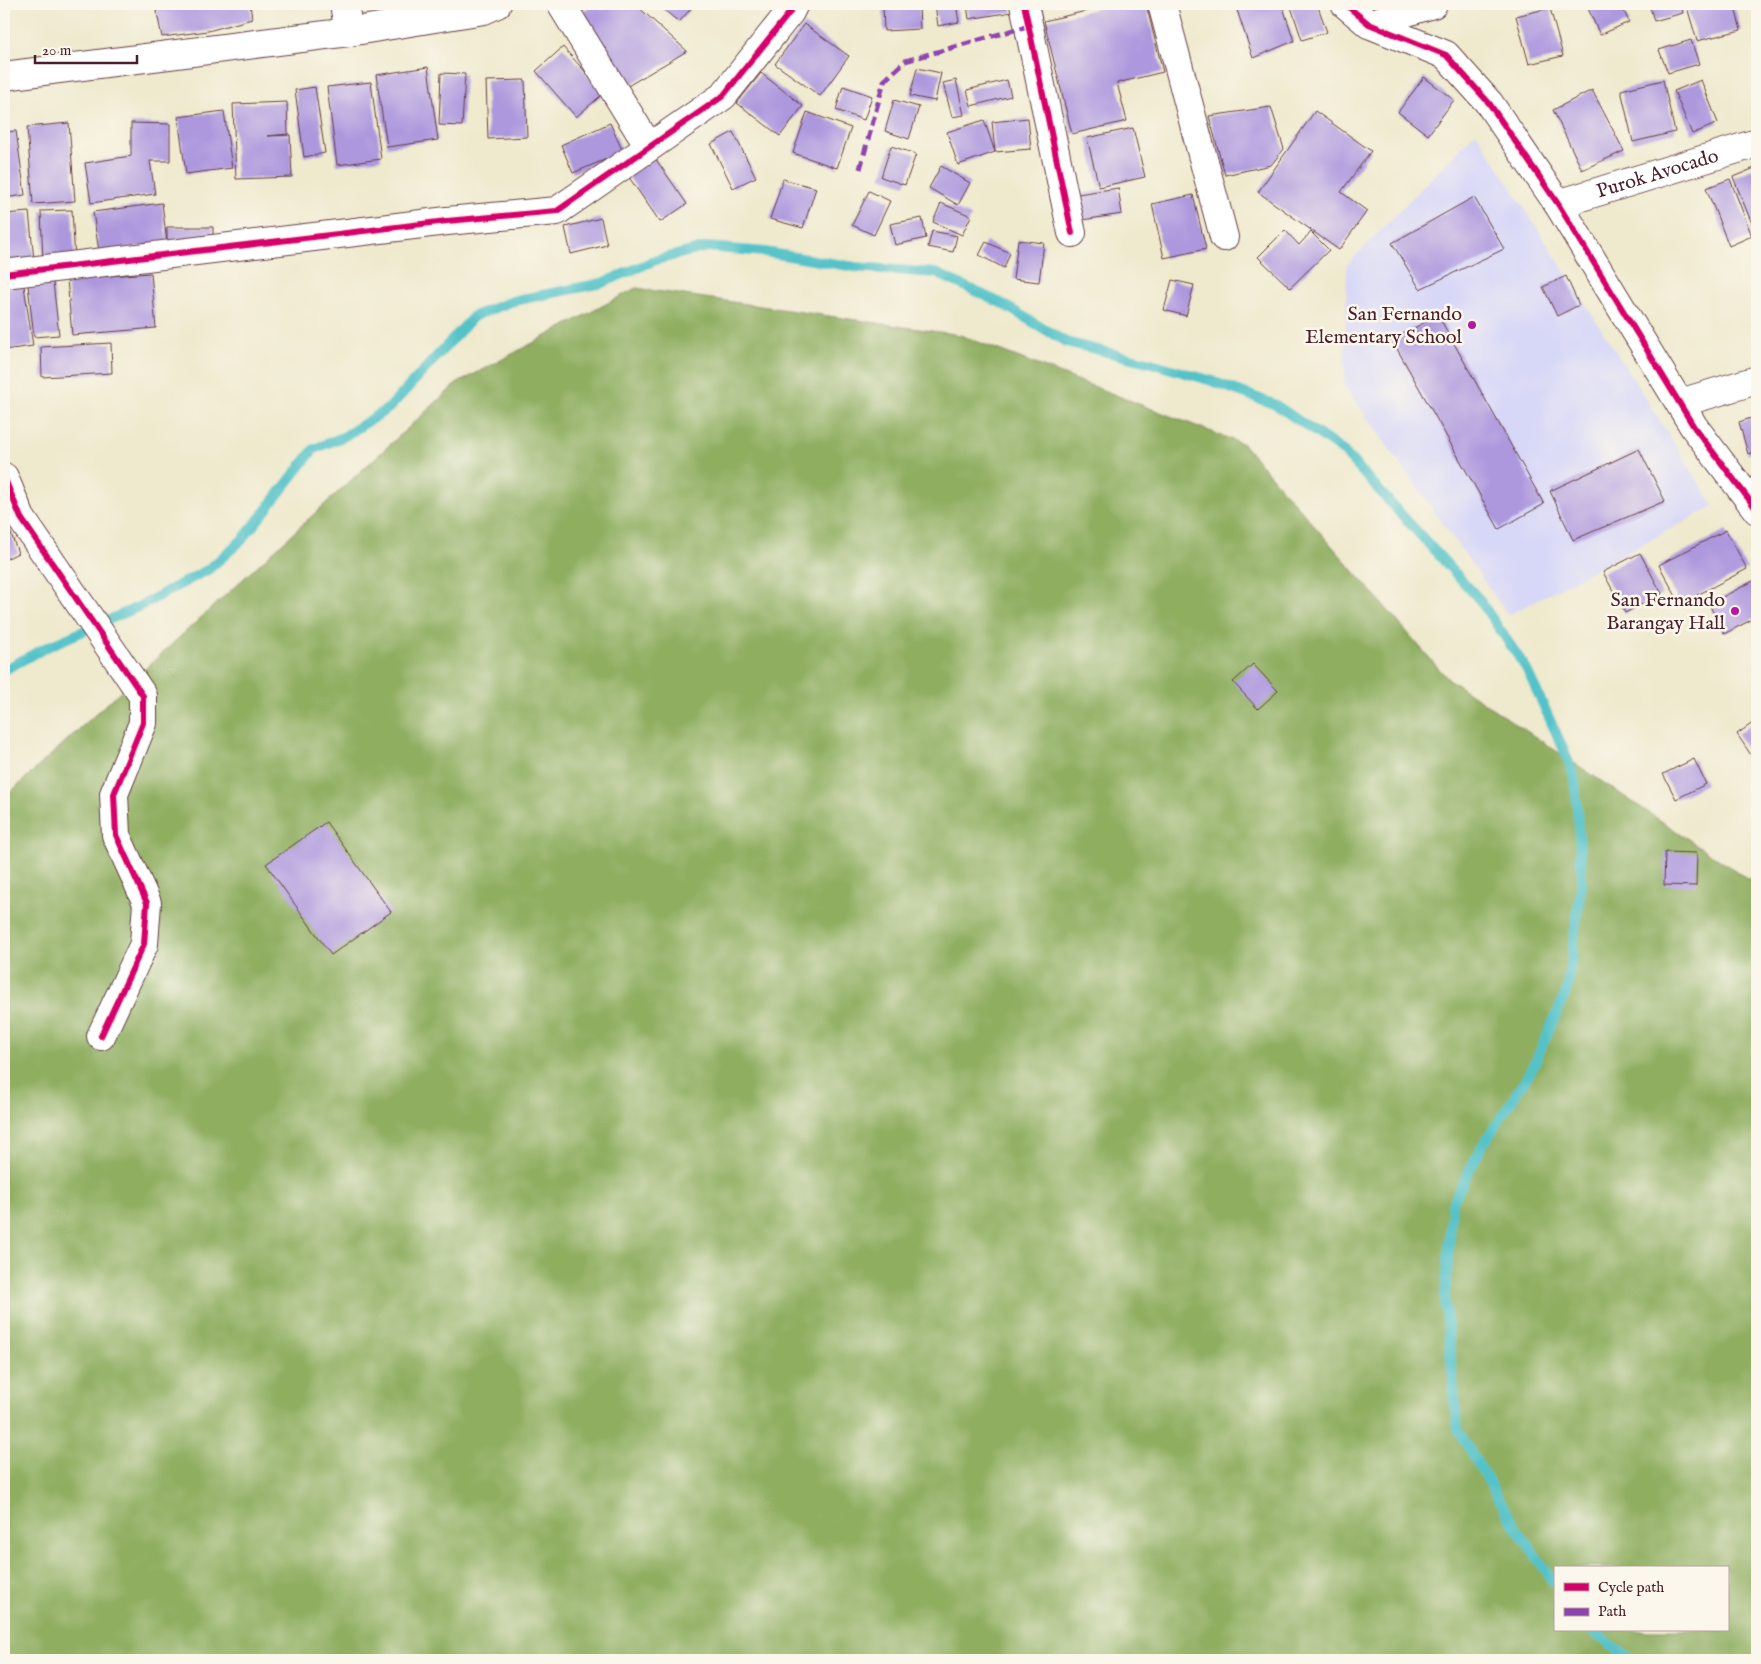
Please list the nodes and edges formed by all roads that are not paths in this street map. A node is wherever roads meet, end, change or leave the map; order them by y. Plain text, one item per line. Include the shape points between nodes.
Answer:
1 (344, 4) edge
2 (498, 4) edge
3 (561, 4) edge
4 (794, 4) edge
5 (1024, 4) edge
6 (1162, 4) edge
7 (1345, 4) edge
8 (1433, 4) edge
9 (1369, 24) junction
10 (349, 32) junction
11 (4, 76) edge
12 (1757, 143) edge
13 (648, 147) junction
14 (1558, 204) junction
15 (1072, 233) dead end
16 (1224, 237) dead end
17 (4, 274) edge
18 (1757, 380) edge
19 (1680, 404) junction
20 (4, 477) edge
21 (1757, 510) edge
22 (101, 1036) dead end

1 - 10 street
2 - 10 street via 484,10
3 - 13 street
4 - 13 street via 723,96
5 - 15 street
6 - 16 street
7 - 9 street
8 - 9 street
9 - 14 street via 1446,55 1490,103
10 - 11 street
12 - 14 street, Purok Avocado
13 - 17 street via 557,211 447,221
14 - 19 street
18 - 19 street
19 - 21 street
20 - 22 street via 21,518 143,696 143,723 114,794 116,835 147,903 144,944

